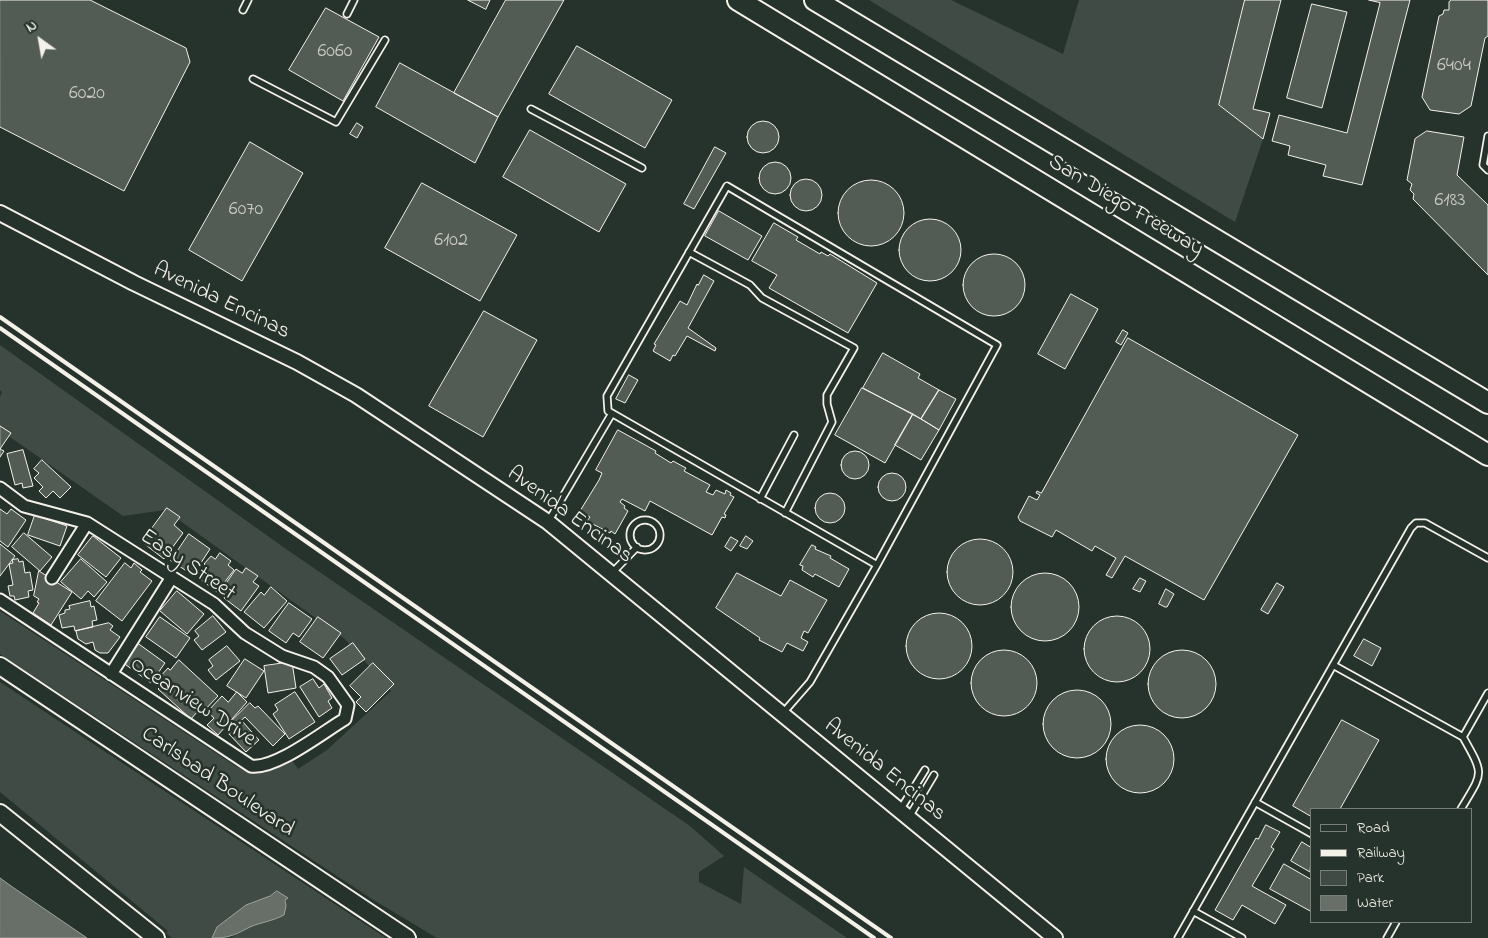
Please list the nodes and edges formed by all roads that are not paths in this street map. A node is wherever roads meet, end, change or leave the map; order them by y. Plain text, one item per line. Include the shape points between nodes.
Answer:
1 (248, 0) edge
2 (354, 0) edge
3 (738, 0) edge
4 (815, 0) edge
5 (243, 10) dead end
6 (347, 14) dead end
7 (385, 40) dead end
8 (253, 79) dead end
9 (531, 109) dead end
10 (1488, 136) edge
11 (642, 168) dead end
12 (1488, 170) edge
13 (0, 213) edge
14 (689, 252) junction
15 (1488, 403) edge
16 (611, 415) junction
17 (794, 435) dead end
18 (1488, 455) edge
19 (0, 488) edge
20 (760, 499) junction
21 (785, 513) junction
22 (548, 522) junction
23 (87, 523) junction
24 (637, 547) junction
25 (1488, 558) edge
26 (877, 565) junction
27 (612, 573) junction
28 (172, 577) junction
29 (52, 578) dead end
30 (0, 600) edge
31 (1333, 665) junction
32 (0, 666) edge
33 (111, 674) junction
34 (1488, 692) edge
35 (340, 693) joint
36 (782, 715) junction
37 (1462, 737) junction
38 (925, 770) dead end
39 (934, 775) dead end
40 (1255, 802) junction
41 (1462, 808) edge
42 (0, 813) edge
43 (903, 815) junction
44 (1310, 833) edge
45 (1193, 911) junction
46 (1395, 923) edge
47 (156, 938) edge
48 (407, 938) edge
49 (1055, 938) edge
50 (1178, 938) edge
51 (1242, 938) edge
52 (1387, 938) edge

1 - 5 lane
2 - 6 lane
3 - 18 highway, San Diego Freeway
4 - 15 highway, San Diego Freeway
7 - 8 lane via 336,122
9 - 11 lane
10 - 12 lane via 1483,165
13 - 22 street, Avenida Encinas via 297,362 348,391
14 - 16 lane via 606,396 606,406
14 - 21 lane via 750,285 762,298 854,348 827,395 832,422
14 - 26 lane via 726,186 997,345
16 - 20 lane
16 - 22 lane
17 - 20 lane
19 - 23 street, Easy Street via 24,506
20 - 21 lane
21 - 26 lane
22 - 27 street, Avenida Encinas
23 - 28 street, Easy Street
23 - 29 street
24 - 24 lane via 646,550 658,542 660,533 652,522 638,522 632,529 631,539
24 - 27 lane
25 - 31 lane via 1425,523 1416,523
26 - 36 lane via 810,682
27 - 36 street, Avenida Encinas
28 - 33 street
28 - 35 street, Easy Street via 214,604 246,633 282,656 314,667 328,677
30 - 33 street, Oceanview Drive
31 - 37 lane
31 - 40 lane
32 - 48 main road, Carlsbad Boulevard
33 - 35 street, Oceanview Drive via 251,766 258,767 276,761 345,719 348,705
34 - 37 lane
36 - 43 street, Avenida Encinas
37 - 41 lane via 1480,769 1478,780
38 - 43 lane
39 - 43 lane
40 - 44 lane
40 - 45 lane
42 - 47 main road
43 - 49 street, Avenida Encinas
45 - 50 lane
45 - 51 lane
46 - 52 lane

